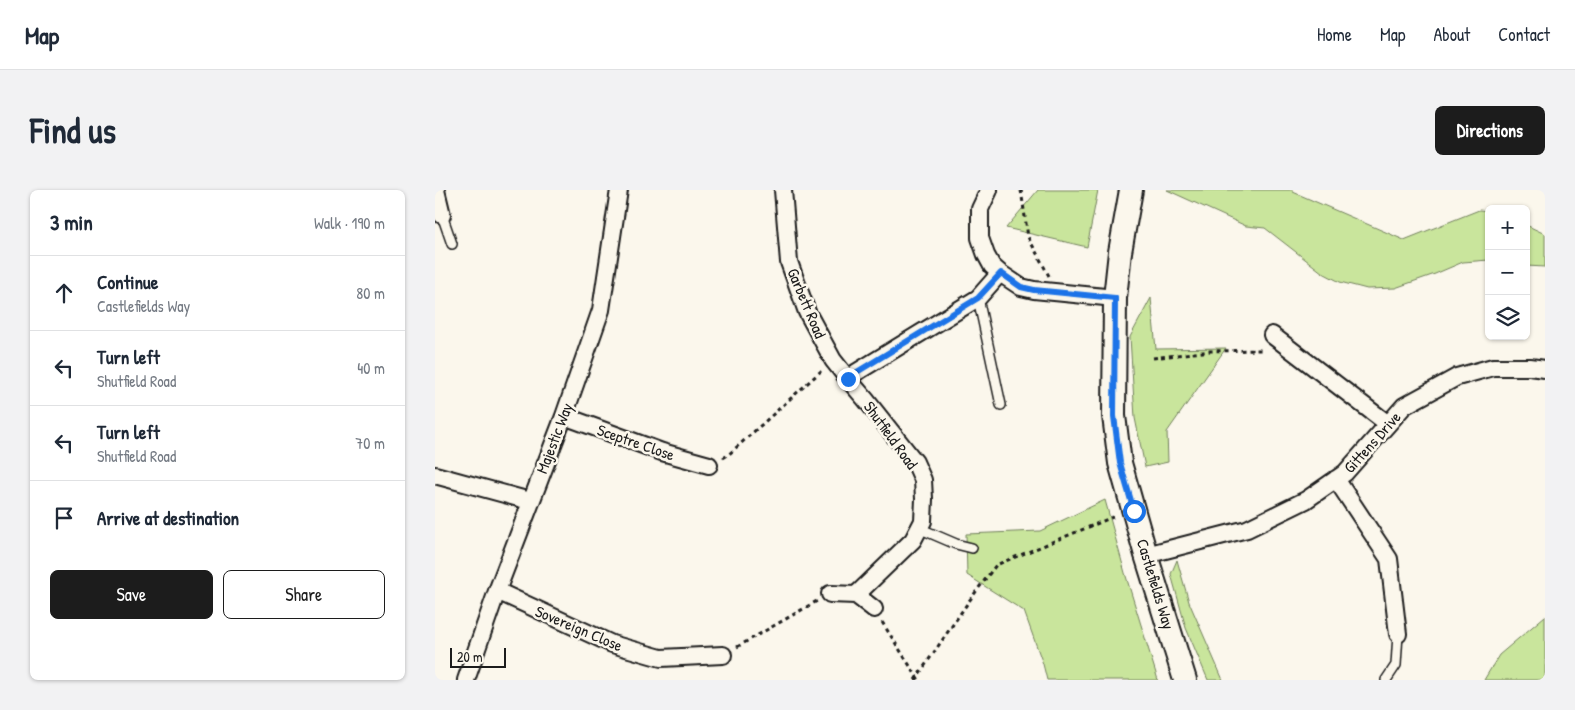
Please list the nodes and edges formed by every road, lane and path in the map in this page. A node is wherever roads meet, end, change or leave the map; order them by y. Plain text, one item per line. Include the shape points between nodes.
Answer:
1 (436, 190) edge
2 (619, 190) edge
3 (783, 190) edge
4 (989, 190) edge
5 (1021, 190) edge
6 (1131, 190) edge
7 (443, 214) joint
8 (452, 244) dead end
9 (1001, 273) junction
10 (1052, 280) dead end
11 (978, 298) junction
12 (1115, 298) junction
13 (1277, 339) joint
14 (1153, 358) dead end
15 (833, 360) junction
16 (1545, 369) edge
17 (848, 379) junction
18 (1001, 404) dead end
19 (563, 416) junction
20 (1388, 424) junction
21 (709, 465) joint
22 (435, 475) edge
23 (1336, 479) junction
24 (530, 501) junction
25 (1113, 516) dead end
26 (921, 528) junction
27 (972, 548) dead end
28 (1146, 556) junction
29 (497, 591) junction
30 (830, 594) joint
31 (857, 595) junction
32 (874, 609) joint
33 (1398, 634) joint
34 (723, 655) joint
35 (917, 679) edge
36 (466, 680) edge
37 (1185, 680) edge
38 (1386, 680) edge

1 - 7 street
2 - 19 street, Majestic Way via 601,310
3 - 15 street, Garbett Road via 789,262 807,312
4 - 9 street via 980,209 980,238 989,260
5 - 10 path via 1028,237
6 - 12 main road, Castlefields Way
7 - 8 lane
9 - 11 street
9 - 12 street via 1021,287 1034,290
11 - 17 street
11 - 18 lane
12 - 28 main road, Castlefields Way via 1115,425 1120,463
13 - 14 path via 1265,350 1210,351
13 - 20 street
15 - 17 street, Garbett Road
15 - 21 path via 728,455
16 - 20 street, Gittens Drive via 1493,366 1457,377 1403,406
17 - 26 street, Shutfield Road via 915,462 923,480
19 - 21 street, Sceptre Close via 662,452
19 - 24 street, Majestic Way
20 - 23 street, Gittens Drive
22 - 24 street
23 - 28 street, Gittens Drive via 1306,500 1247,529
23 - 33 street via 1389,559
24 - 29 street, Majestic Way
25 - 35 path via 996,565
26 - 27 lane
26 - 31 street via 913,540
28 - 37 main road, Castlefields Way
29 - 34 street, Sovereign Close via 628,649 661,658
29 - 36 street, Majestic Way
30 - 31 street
30 - 34 path
31 - 32 street
32 - 35 path
33 - 38 lane via 1396,665

